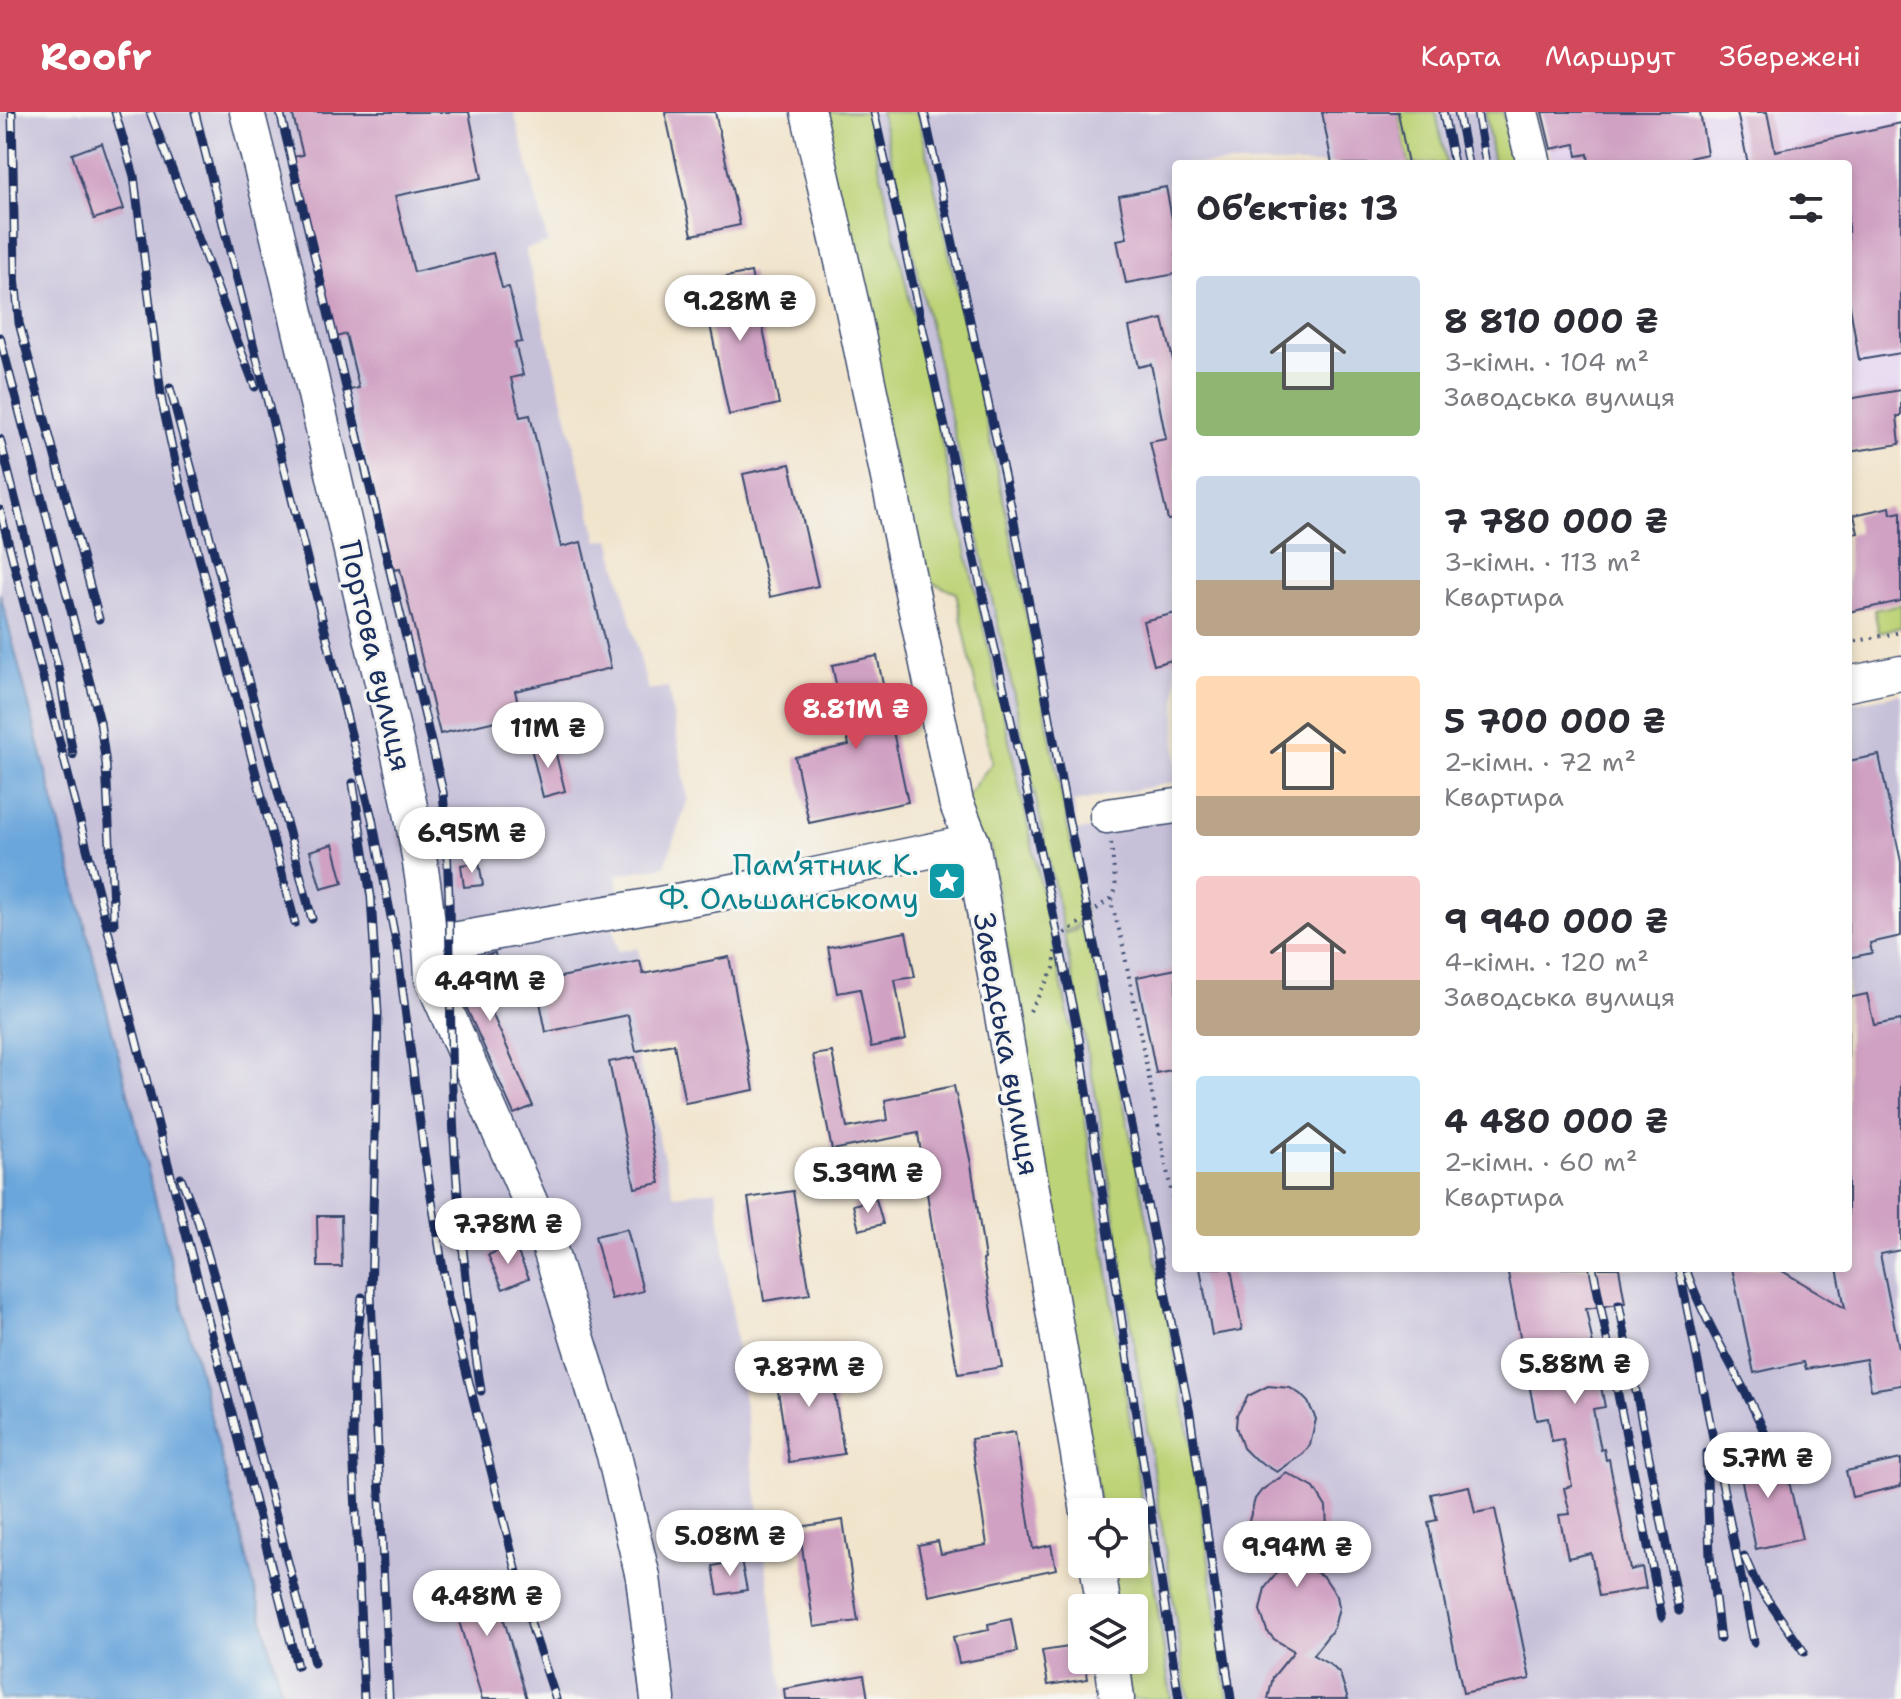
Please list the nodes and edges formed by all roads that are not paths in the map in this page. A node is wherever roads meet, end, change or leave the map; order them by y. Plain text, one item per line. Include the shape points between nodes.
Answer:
1 (247, 112) edge
2 (808, 112) edge
3 (1521, 112) edge
4 (1533, 160) edge
5 (1901, 673) edge
6 (1852, 683) edge
7 (1172, 807) edge
8 (1108, 824) road end
9 (972, 842) junction
10 (430, 944) junction
11 (1086, 1498) edge
12 (1114, 1674) edge
13 (658, 1699) edge
14 (1117, 1699) edge

1 - 10 street, Портова вулиця via 407,793
2 - 9 street, Заводська вулиця via 956,802
3 - 4 street
5 - 6 street
7 - 8 street
9 - 10 street via 762,886
9 - 11 street, Заводська вулиця
10 - 13 street, Портова вулиця via 432,979 547,1240 614,1455 643,1577
12 - 14 street

